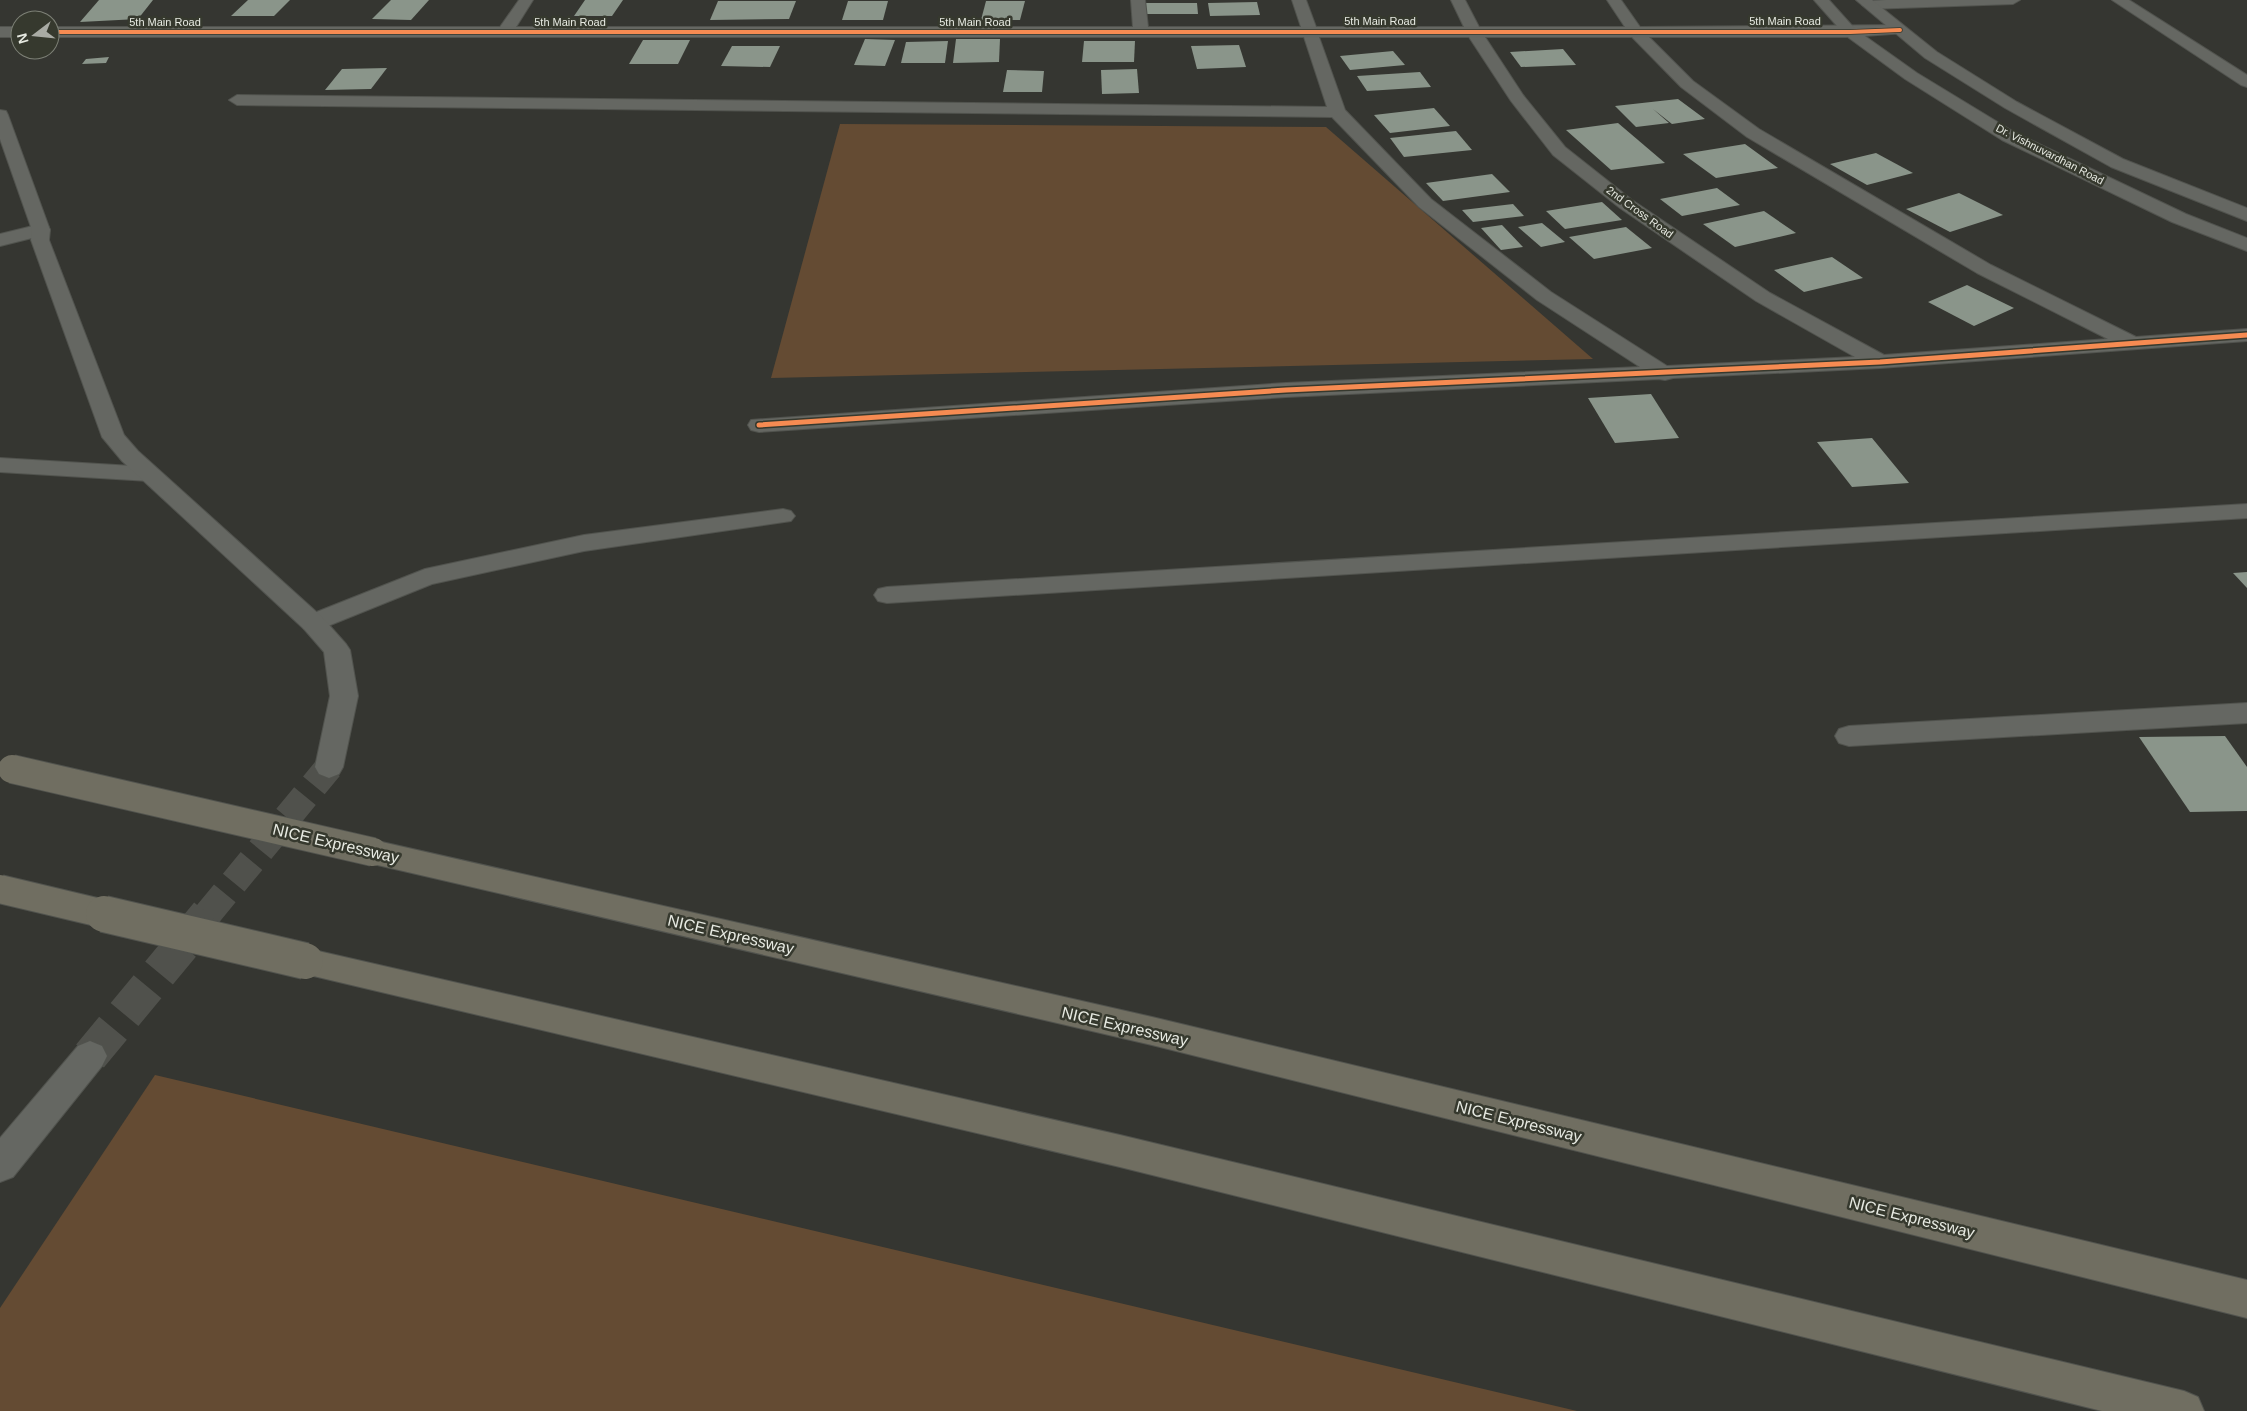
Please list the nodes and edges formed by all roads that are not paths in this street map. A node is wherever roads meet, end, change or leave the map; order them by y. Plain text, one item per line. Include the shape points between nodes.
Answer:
1 (526, 0) edge
2 (1138, 0) edge
3 (1299, 0) edge
4 (1458, 0) edge
5 (1614, 0) edge
6 (1821, 0) edge
7 (2013, 0) edge
8 (2119, 0) edge
9 (1866, 2) edge
10 (1634, 30) junction
11 (1900, 30) junction
12 (60, 32) edge
13 (504, 32) junction
14 (1141, 32) junction
15 (1309, 32) junction
16 (1474, 32) junction
17 (1850, 32) junction
18 (2247, 82) edge
19 (237, 100) dead end
20 (1337, 112) junction
21 (0, 114) edge
22 (5, 150) edge
23 (2246, 214) edge
24 (41, 230) junction
25 (0, 240) edge
26 (2247, 245) edge
27 (2247, 335) edge
28 (2132, 343) junction
29 (1880, 362) junction
30 (1665, 374) junction
31 (759, 424) dead end
32 (0, 465) edge
33 (149, 474) junction
34 (2247, 511) edge
35 (783, 516) dead end
36 (887, 595) dead end
37 (313, 623) junction
38 (2247, 713) edge
39 (1849, 736) dead end
40 (6, 767) edge
41 (329, 767) tunnel mouth
42 (0, 890) edge
43 (90, 1056) tunnel mouth
44 (0, 1165) edge
45 (2247, 1299) edge
46 (2184, 1411) edge

1 - 13 street
2 - 14 street
3 - 15 street
4 - 16 street, 2nd Cross Road
5 - 10 street
6 - 17 street, Dr. Vishnuvardhan Road
7 - 9 street
8 - 18 street
9 - 11 street, Dr. Vishnuvardhan Road
10 - 16 street, 5th Main Road
10 - 17 street, 5th Main Road
10 - 28 street via 1687,84 1753,133 1984,269
11 - 17 street, 5th Main Road
11 - 23 street, Dr. Vishnuvardhan Road via 2010,105 2117,163
12 - 13 street, 5th Main Road
13 - 14 street, 5th Main Road
14 - 15 street, 5th Main Road
15 - 16 street, 5th Main Road
15 - 20 street
16 - 29 street, 2nd Cross Road via 1517,98 1566,157 1626,204 1763,297
17 - 26 street, Dr. Vishnuvardhan Road via 1911,76 2008,136 2179,218
19 - 20 street
20 - 30 street via 1425,203 1544,296
21 - 22 street
22 - 24 street
24 - 25 street
24 - 33 street via 40,240 113,437
27 - 28 street
28 - 29 street
29 - 30 street
30 - 31 street via 1286,390
32 - 33 street
33 - 37 street
34 - 36 street
35 - 37 street via 584,543 425,577
37 - 41 street via 338,650 344,696
38 - 39 street
40 - 45 highway, NICE Expressway, bridge via 1152,1032
42 - 46 highway, bridge via 1120,1151
43 - 44 street

